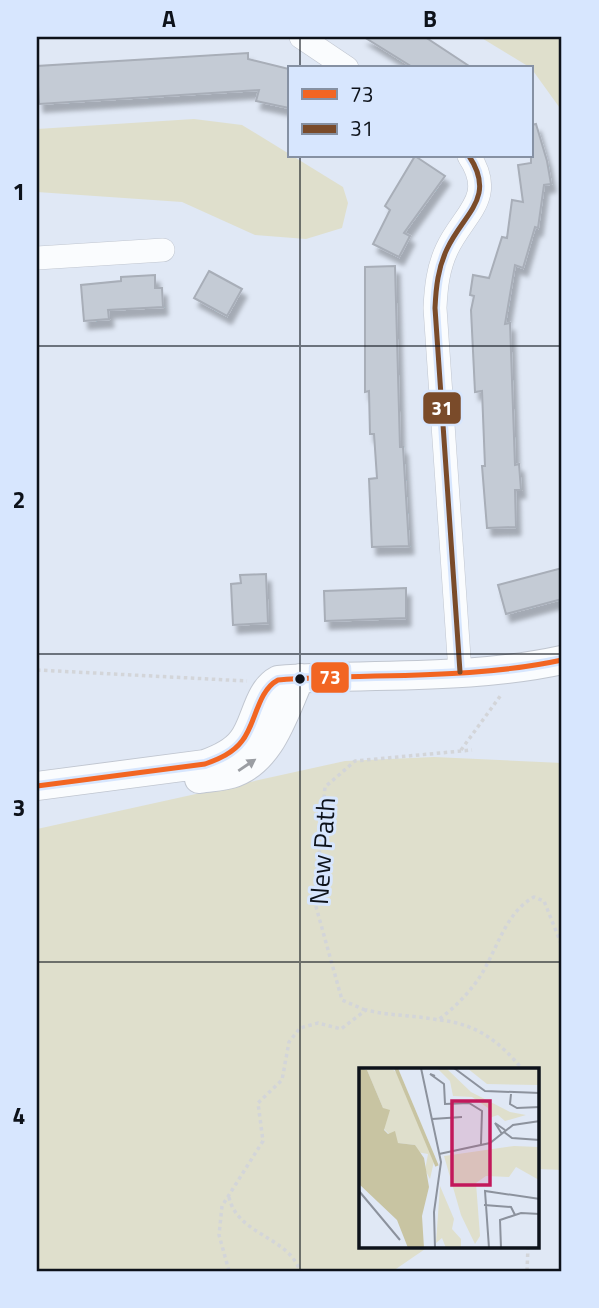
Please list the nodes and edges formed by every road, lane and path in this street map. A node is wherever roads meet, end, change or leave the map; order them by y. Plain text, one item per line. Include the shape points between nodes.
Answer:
1 (301, 37) edge
2 (344, 66) edge
3 (470, 158) edge
4 (163, 250) dead end
5 (37, 258) edge
6 (562, 660) edge
7 (37, 670) edge
8 (460, 672) junction
9 (300, 678) junction
10 (249, 681) dead end
11 (501, 695) dead end
12 (472, 750) dead end
13 (461, 751) junction
14 (37, 786) edge
15 (37, 804) edge
16 (562, 946) edge
17 (366, 1010) junction
18 (438, 1020) junction
19 (521, 1068) edge
20 (229, 1195) junction
21 (528, 1248) edge
22 (229, 1271) edge
23 (300, 1271) edge
24 (527, 1271) edge

1 - 2 street
3 - 8 street via 480,195 441,261 435,296
4 - 5 street
6 - 8 street
7 - 10 path
8 - 9 street
9 - 14 street via 272,683 243,740 220,758 205,764
15 -> 9 street via 240,771 273,738
11 - 13 path
12 - 13 path, New Path
13 - 17 path, New Path via 355,761 325,786 314,903 342,1000
16 - 18 path via 544,901 534,897 517,906 478,980
17 - 18 path
17 - 20 path via 341,1029 318,1023 300,1028 289,1042 282,1080 258,1103 263,1141
18 - 19 path via 463,1022 483,1031
20 - 22 path via 222,1206 219,1235
20 - 23 path via 240,1219 290,1253
21 - 24 path

